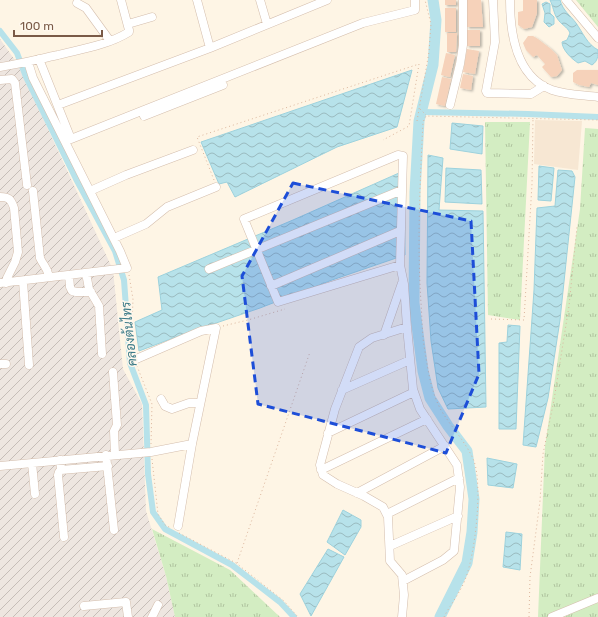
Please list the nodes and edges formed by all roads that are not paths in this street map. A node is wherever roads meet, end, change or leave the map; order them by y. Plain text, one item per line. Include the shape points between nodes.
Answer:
1 (121, 0) edge
2 (197, 0) edge
3 (260, 0) edge
4 (327, 0) edge
5 (415, 0) edge
6 (463, 0) edge
7 (494, 0) edge
8 (510, 0) edge
9 (566, 0) edge
10 (76, 3) dead end
11 (152, 17) dead end
12 (128, 24) junction
13 (267, 24) junction
14 (598, 38) edge
15 (110, 41) junction
16 (210, 48) junction
17 (39, 59) junction
18 (27, 62) junction
19 (0, 67) edge
20 (0, 80) edge
21 (223, 85) dead end
22 (544, 86) junction
23 (598, 97) edge
24 (58, 105) junction
25 (450, 105) dead end
26 (67, 146) junction
27 (193, 150) dead end
28 (216, 187) road end
29 (402, 190) junction
30 (90, 191) junction
31 (0, 197) edge
32 (400, 231) junction
33 (114, 238) junction
34 (256, 250) junction
35 (400, 265) junction
36 (209, 269) dead end
37 (86, 273) junction
38 (68, 275) junction
39 (49, 277) junction
40 (403, 280) junction
41 (23, 281) junction
42 (3, 283) edge
43 (271, 286) junction
44 (90, 292) junction
45 (407, 327) junction
46 (384, 335) junction
47 (102, 354) dead end
48 (134, 360) road end
49 (410, 360) junction
50 (28, 365) dead end
51 (113, 372) dead end
52 (342, 390) junction
53 (414, 392) junction
54 (161, 399) dead end
55 (200, 403) junction
56 (427, 420) junction
57 (328, 433) junction
58 (192, 444) junction
59 (445, 446) junction
60 (115, 454) junction
61 (106, 455) junction
62 (60, 460) junction
63 (32, 463) junction
64 (0, 466) edge
65 (108, 466) junction
66 (61, 470) junction
67 (321, 470) junction
68 (459, 478) junction
69 (357, 493) junction
70 (35, 494) dead end
71 (387, 514) junction
72 (458, 516) junction
73 (176, 529) road end
74 (114, 530) dead end
75 (64, 537) dead end
76 (390, 546) junction
77 (403, 581) junction
78 (598, 598) edge
79 (158, 605) dead end
80 (84, 606) dead end
81 (128, 617) edge
82 (152, 617) edge
83 (402, 617) edge
84 (552, 617) edge

1 - 12 street
2 - 16 street
3 - 13 street
4 - 13 street
5 - 24 street via 415,10 363,23 71,139
6 - 25 street via 463,45
7 - 22 street via 495,42 487,93 531,94
8 - 22 street via 512,35 516,51 526,68
9 - 14 street
10 - 15 street via 86,8
11 - 12 street
12 - 15 street via 129,32
13 - 16 street
15 - 17 street
16 - 24 street
17 - 18 street
17 - 24 street
18 - 19 street
18 - 26 street
20 - 39 street via 14,81 40,258 48,270
21 - 26 street
22 - 23 street via 553,90
26 - 30 street
27 - 30 street
28 - 33 street via 167,207 146,224
29 - 32 street
29 - 34 street
29 - 34 street via 403,156 398,155 244,219
30 - 33 street
31 - 42 street via 8,197 14,208 18,247 17,257
32 - 35 street
32 - 43 street
33 - 37 street via 127,268
34 - 36 street
34 - 43 street
35 - 40 street
35 - 43 street via 278,302
37 - 38 street
37 - 44 street
38 - 39 street
38 - 44 street via 72,291
39 - 41 street
40 - 45 street
40 - 46 street
41 - 42 street
41 - 50 street
44 - 47 street via 99,306
45 - 46 street
45 - 49 street
46 - 52 street via 372,338 359,346
48 - 55 street via 201,331 216,328
49 - 52 street
49 - 53 street
51 - 60 street via 117,425 114,431
52 - 57 street
53 - 56 street
53 - 57 street
54 - 55 street via 165,406 172,409 189,403
55 - 58 street
56 - 59 street
56 - 67 street
57 - 67 street
58 - 60 street via 148,452
58 - 73 street
59 - 68 street via 457,465
59 - 69 street
60 - 61 street
61 - 62 street
61 - 65 street
62 - 63 street
62 - 66 street
63 - 64 street
63 - 70 street
65 - 66 street
65 - 74 street
66 - 75 street via 58,475
67 - 69 street via 322,475
68 - 71 street
68 - 72 street
69 - 71 street via 383,507
71 - 76 street
72 - 76 street
72 - 77 street via 454,551 443,560
76 - 77 street via 390,561 402,575
77 - 83 street
78 - 84 street
79 - 82 street
80 - 81 street via 126,602

